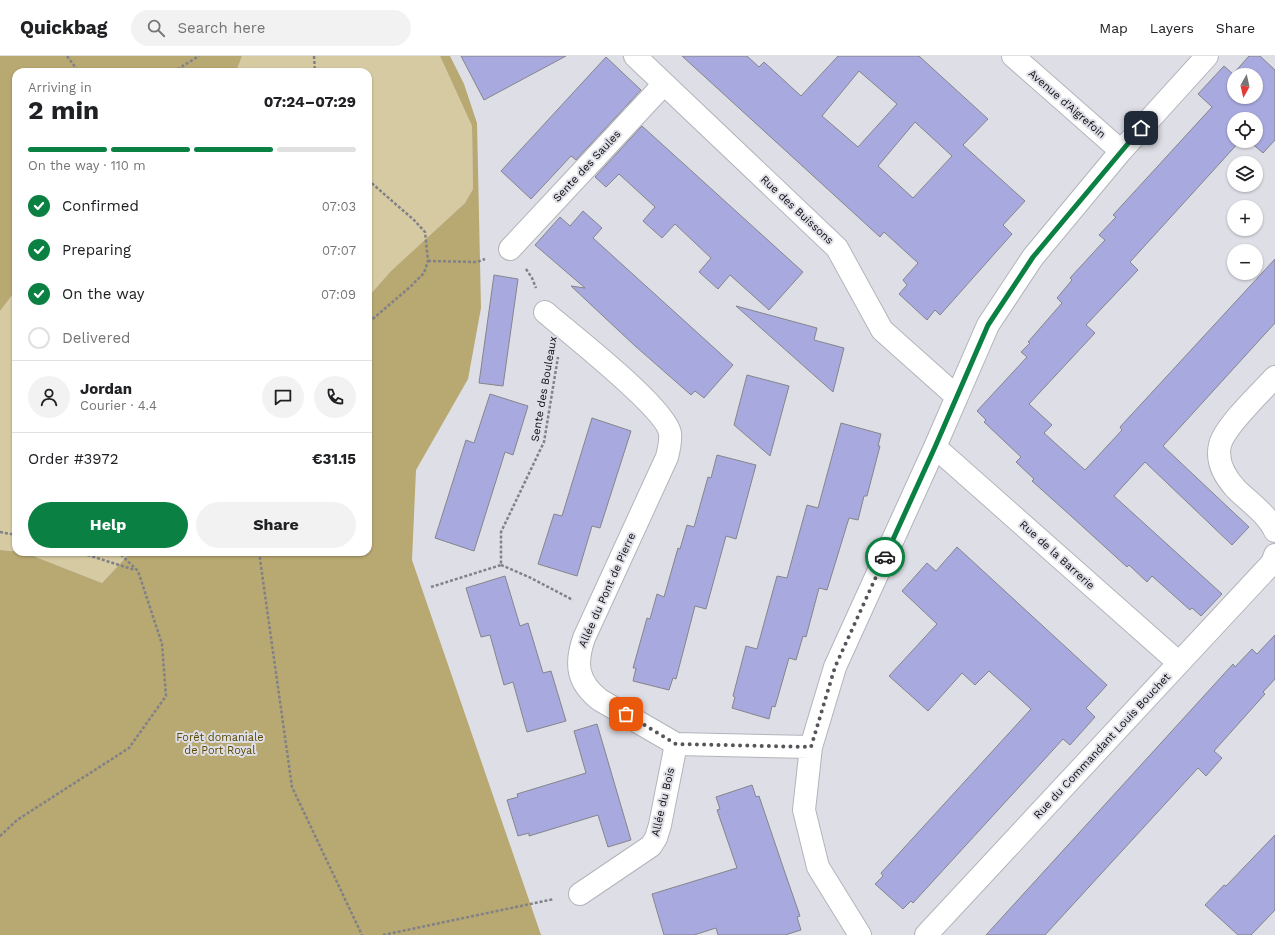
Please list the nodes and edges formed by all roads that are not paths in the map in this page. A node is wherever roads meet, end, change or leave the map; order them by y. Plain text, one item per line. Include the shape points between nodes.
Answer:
1 (635, 56) edge
2 (1013, 56) edge
3 (1207, 56) edge
4 (664, 84) junction
5 (1120, 151) junction
6 (510, 249) road end
7 (545, 312) road end
8 (1275, 376) edge
9 (956, 396) junction
10 (935, 447) junction
11 (1275, 531) edge
12 (1274, 561) edge
13 (1179, 663) junction
14 (676, 744) junction
15 (811, 747) junction
16 (580, 894) road end
17 (860, 935) edge
18 (926, 935) edge

1 - 4 street, Rue des Buissons
2 - 5 street, Avenue d'Aigrefoin
3 - 5 street
4 - 6 street, Sente des Saules
4 - 9 street, Rue des Buissons via 837,248 882,330
5 - 9 street via 1029,263 988,325
7 - 14 street, Allée du Pont de Pierre via 647,400 663,418 670,432 667,457 596,612 579,653 579,668 583,681 600,700
8 - 11 street via 1230,427 1220,445 1219,463 1228,480 1268,520
9 - 10 street
10 - 13 street, Rue de la Barrerie
10 - 15 street via 835,667
12 - 13 street, Rue du Commandant Louis Bouchet
13 - 18 street, Rue du Commandant Louis Bouchet
14 - 15 street, Allée du Pont de Pierre
14 - 16 street, Allée du Bois via 660,825 651,846
15 - 17 street via 804,810 818,867

